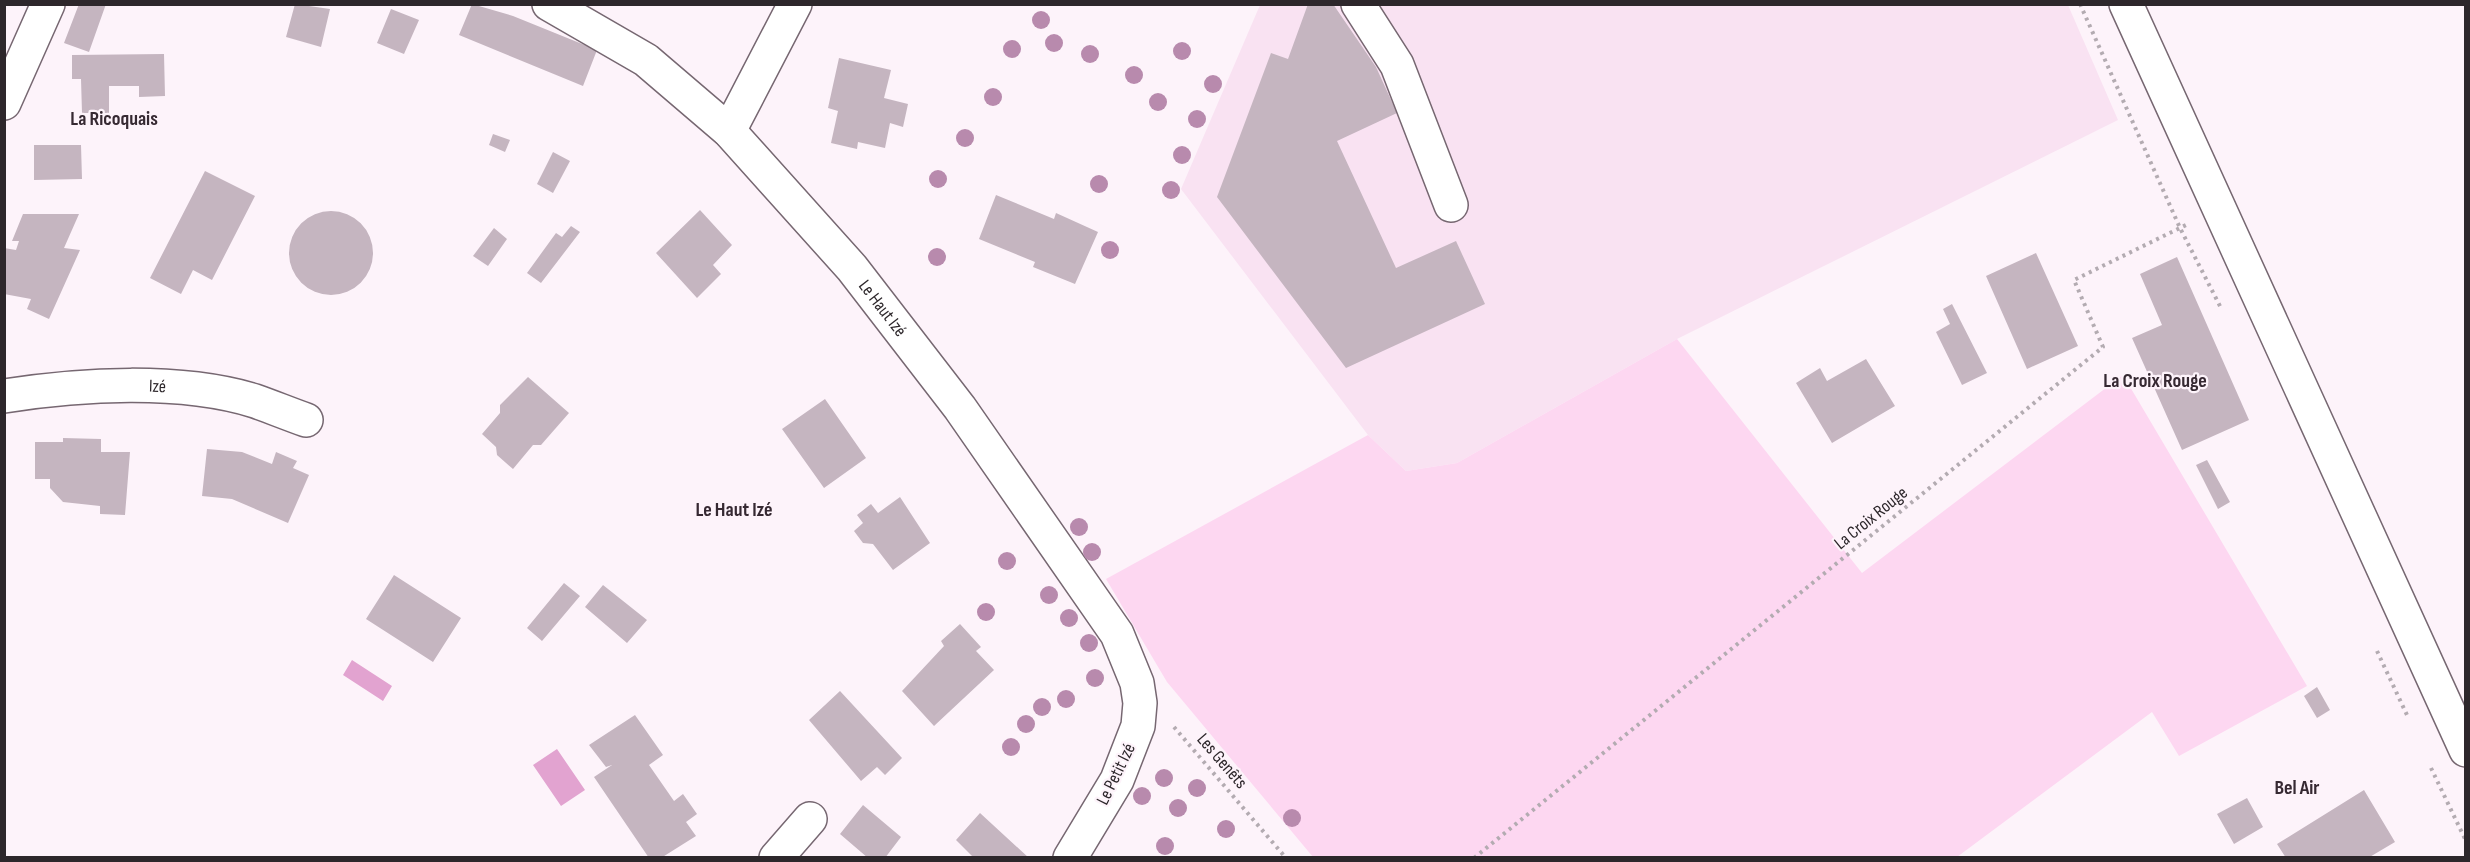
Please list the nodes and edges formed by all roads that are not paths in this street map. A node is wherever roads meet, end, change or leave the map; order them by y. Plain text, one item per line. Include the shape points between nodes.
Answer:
1 (48, 4) edge
2 (549, 4) edge
3 (795, 4) edge
4 (1358, 4) edge
5 (2126, 4) edge
6 (7, 92) edge
7 (729, 131) junction
8 (1451, 205) dead end
9 (4, 396) edge
10 (306, 420) dead end
11 (1137, 683) joint
12 (2466, 750) edge
13 (810, 819) dead end
14 (776, 858) edge
15 (1070, 858) edge

1 - 6 street
2 - 7 street, Le Haut Izé via 646,60
3 - 7 street
4 - 8 street via 1397,65
5 - 12 street
7 - 11 street, Le Haut Izé via 852,268 960,408 1117,634
9 - 10 street, Izé via 123,387 181,388 253,400
11 - 15 street, Le Petit Izé via 1138,726 1131,748 1117,780
13 - 14 street

